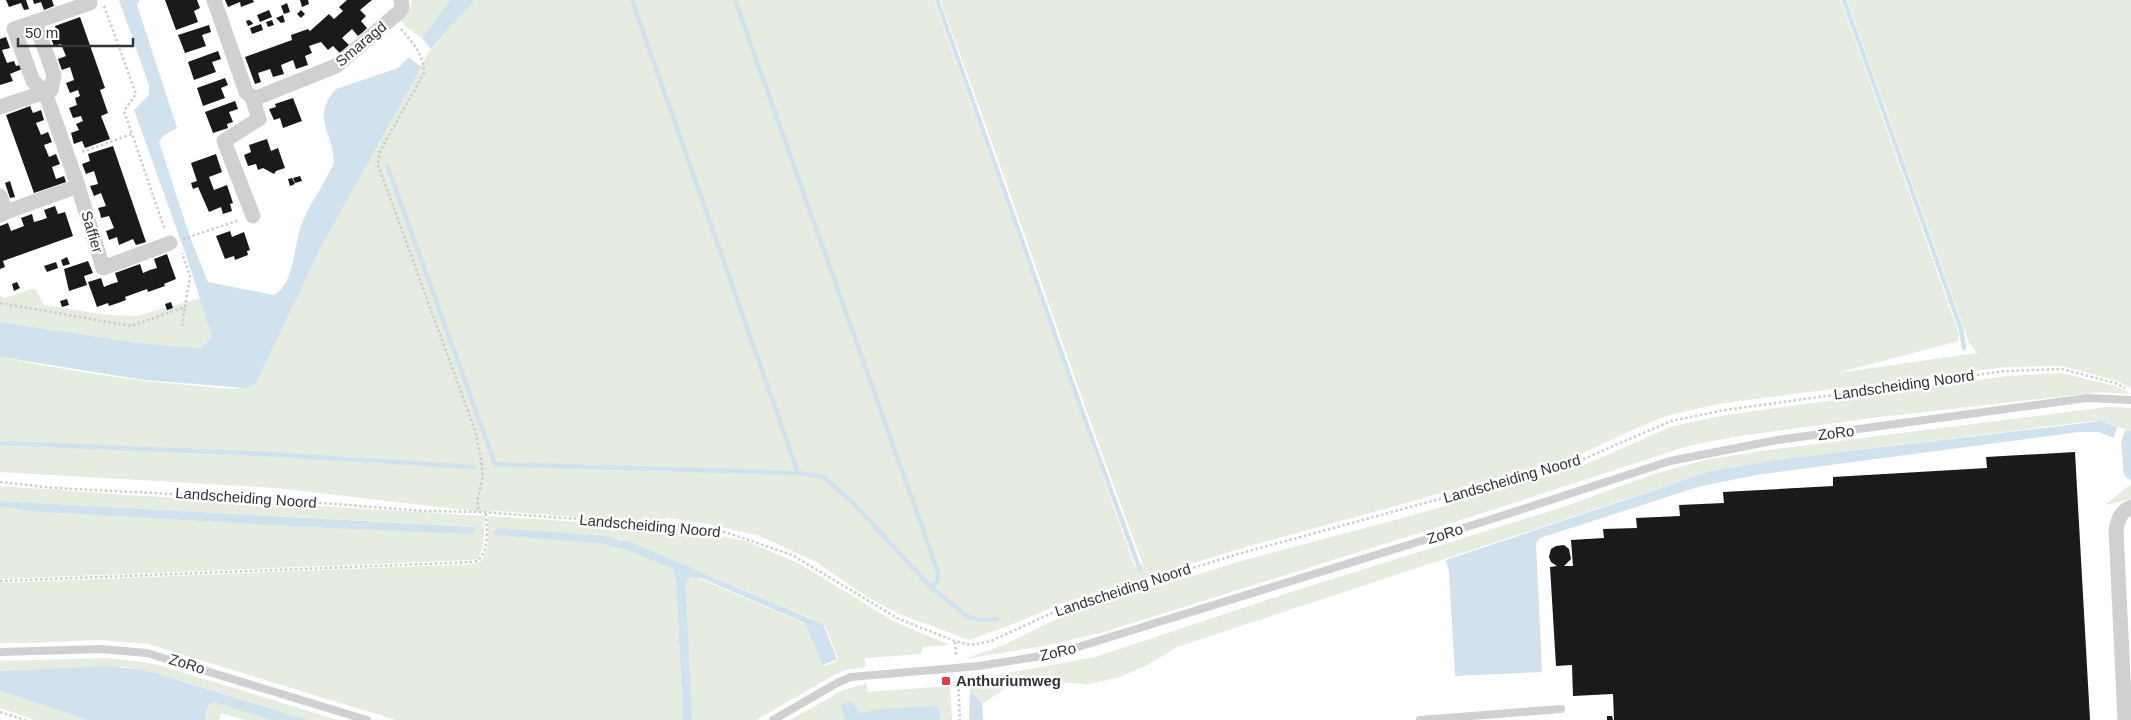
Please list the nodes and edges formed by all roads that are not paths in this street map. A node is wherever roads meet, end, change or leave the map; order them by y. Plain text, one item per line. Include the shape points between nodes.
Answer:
1 (214, 0) edge
2 (401, 0) edge
3 (96, 2) edge
4 (35, 22) junction
5 (45, 92) junction
6 (252, 97) junction
7 (0, 107) edge
8 (78, 186) junction
9 (0, 196) edge
10 (3, 214) edge
11 (253, 216) road end
12 (170, 243) road end
13 (2131, 400) edge
14 (2131, 508) edge
15 (0, 652) edge
16 (1561, 709) dead end
17 (366, 720) edge
18 (773, 720) edge
19 (1420, 720) edge
20 (2125, 720) edge

1 - 6 street via 246,92
2 - 6 street, Smaragd via 402,8 336,66
3 - 4 street, Saffier
4 - 5 street via 54,75 51,90
4 - 5 street, Saffier via 14,28 33,81
5 - 7 street
5 - 8 street, Saffier
6 - 11 street via 259,119 224,141
8 - 10 street
8 - 12 street, Saffier via 103,268
9 - 10 street
13 - 18 lane, ZoRo via 2088,398 1777,440 1670,461 1078,648 979,666 852,677
14 - 20 street via 2118,518 2116,530
15 - 17 lane, ZoRo via 101,649 147,653
16 - 19 lane

